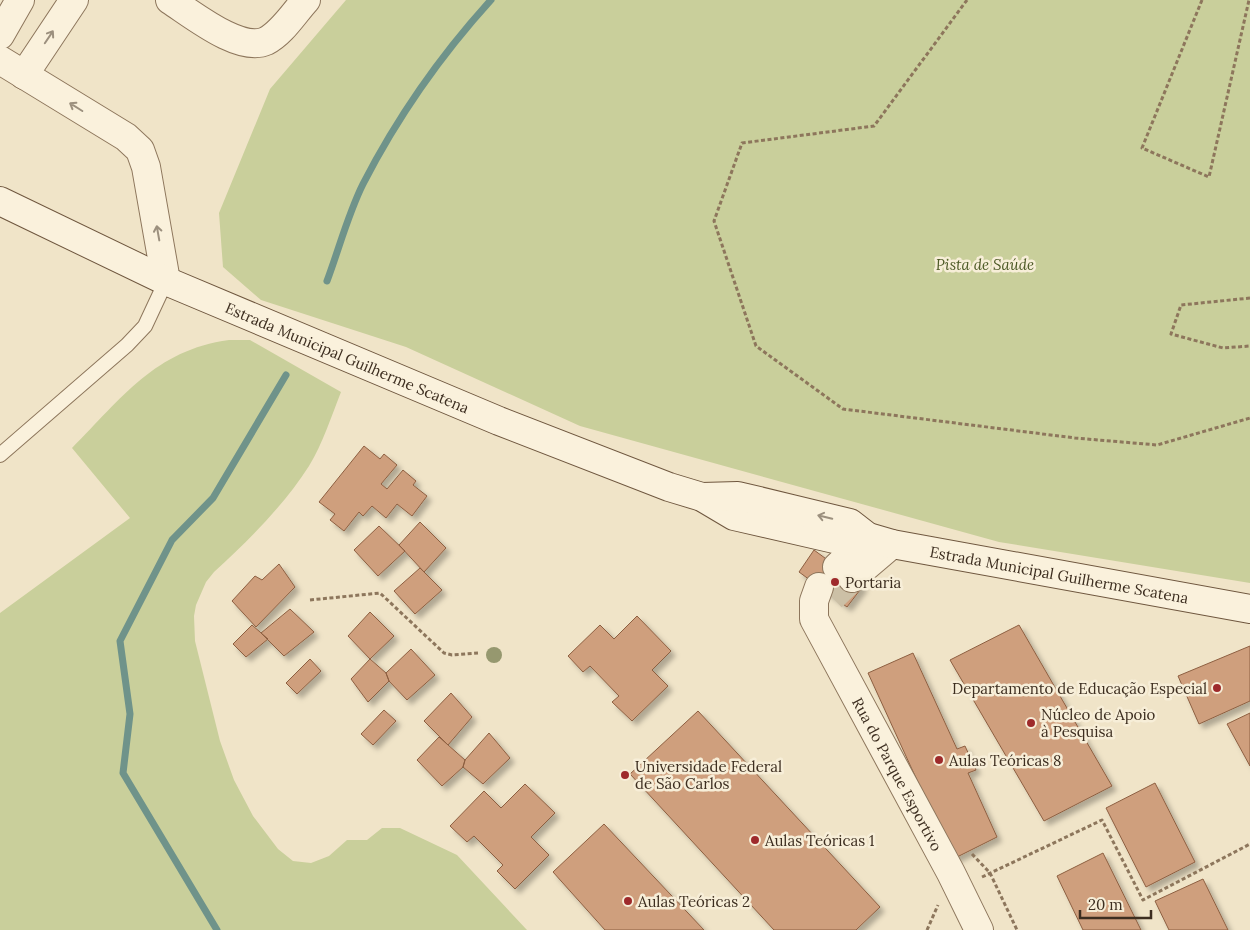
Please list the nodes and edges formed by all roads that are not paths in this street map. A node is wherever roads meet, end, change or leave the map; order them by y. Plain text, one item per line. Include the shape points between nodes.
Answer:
1 (20, 0) edge
2 (74, 0) edge
3 (170, 0) edge
4 (306, 0) edge
5 (0, 35) edge
6 (0, 60) edge
7 (24, 75) junction
8 (0, 201) edge
9 (166, 281) junction
10 (0, 456) edge
11 (880, 540) junction
12 (844, 573) tunnel mouth
13 (826, 592) tunnel mouth
14 (1250, 609) edge
15 (979, 930) edge

1 - 5 main road
7 -> 2 main road
3 - 4 main road via 230,37 256,44 275,35
6 - 7 main road
9 -> 7 main road via 146,167 140,150 126,137
8 - 9 main road, Estrada Municipal Guilherme Scatena
9 - 10 lane via 145,326
9 - 11 main road, Estrada Municipal Guilherme Scatena via 499,421 669,487 702,497 738,496 850,523
11 - 12 main road
11 - 14 main road, Estrada Municipal Guilherme Scatena
13 - 15 main road, Rua do Parque Esportivo via 814,619

